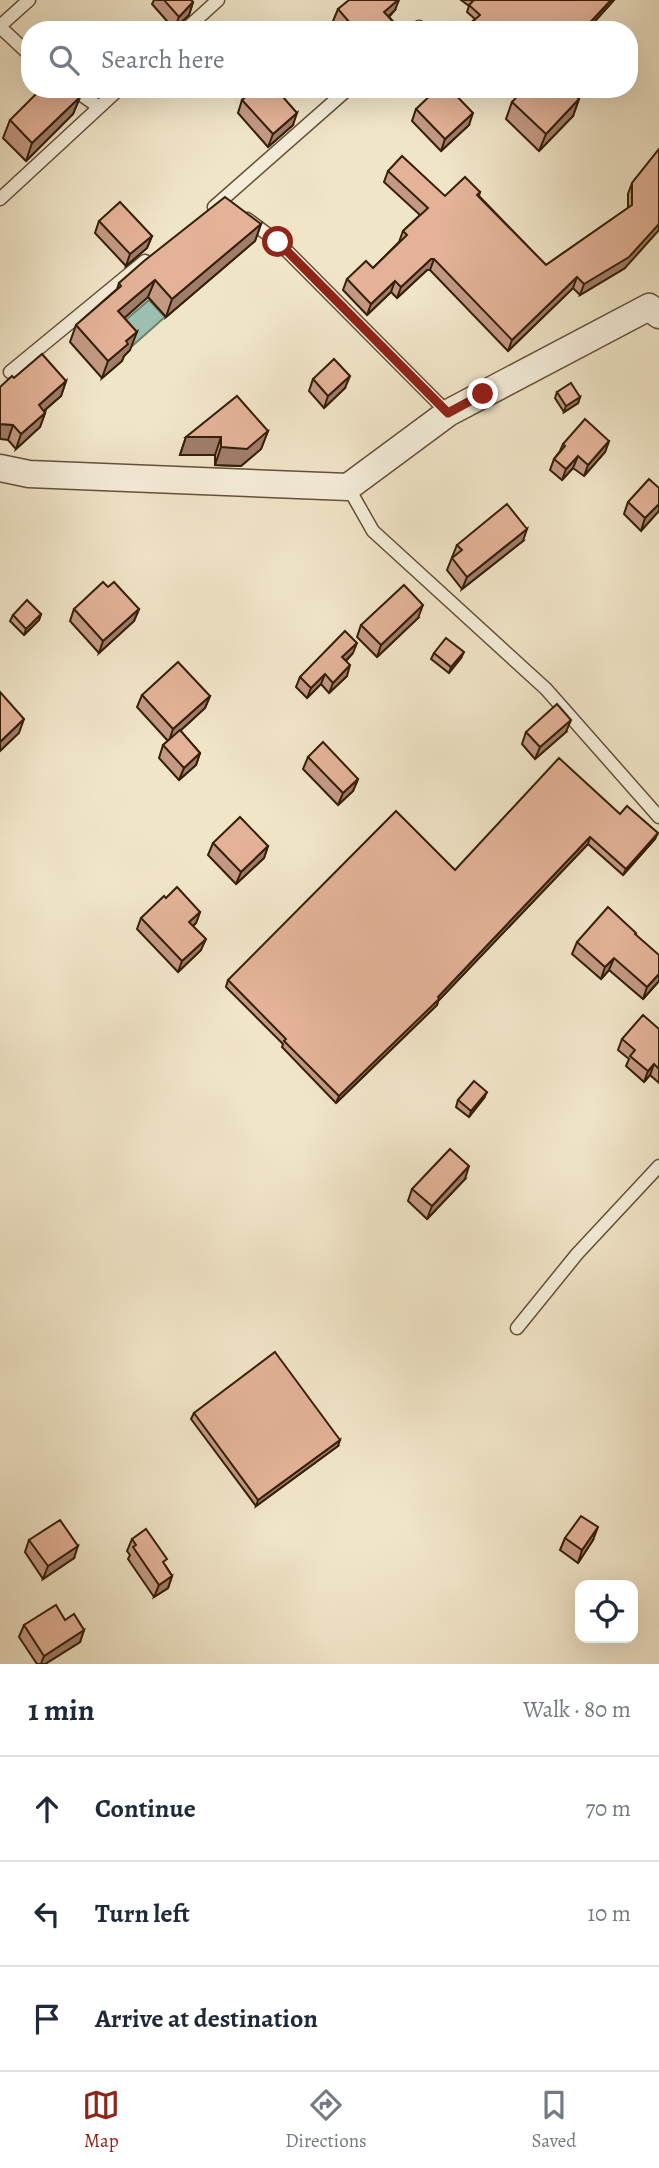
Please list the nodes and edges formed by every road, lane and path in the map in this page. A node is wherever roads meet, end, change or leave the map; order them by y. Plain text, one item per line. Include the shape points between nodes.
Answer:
1 (29, 0) edge
2 (218, 0) edge
3 (195, 21) edge
4 (0, 27) edge
5 (21, 47) edge
6 (86, 98) edge
7 (109, 98) edge
8 (338, 98) edge
9 (99, 107) junction
10 (0, 198) edge
11 (224, 200) junction
12 (203, 214) edge
13 (160, 249) edge
14 (654, 307) edge
15 (10, 372) dead end
16 (448, 413) junction
17 (0, 468) edge
18 (348, 487) junction
19 (659, 817) edge
20 (659, 1167) edge
21 (517, 1328) dead end

1 - 4 lane
2 - 3 lane
4 - 5 lane
6 - 9 lane
7 - 9 lane
8 - 11 lane
9 - 10 lane
11 - 12 lane
11 - 16 lane via 278,242
13 - 15 lane
14 - 16 street
16 - 18 street
17 - 18 street via 29,474
18 - 19 lane via 373,531 547,688
20 - 21 lane

